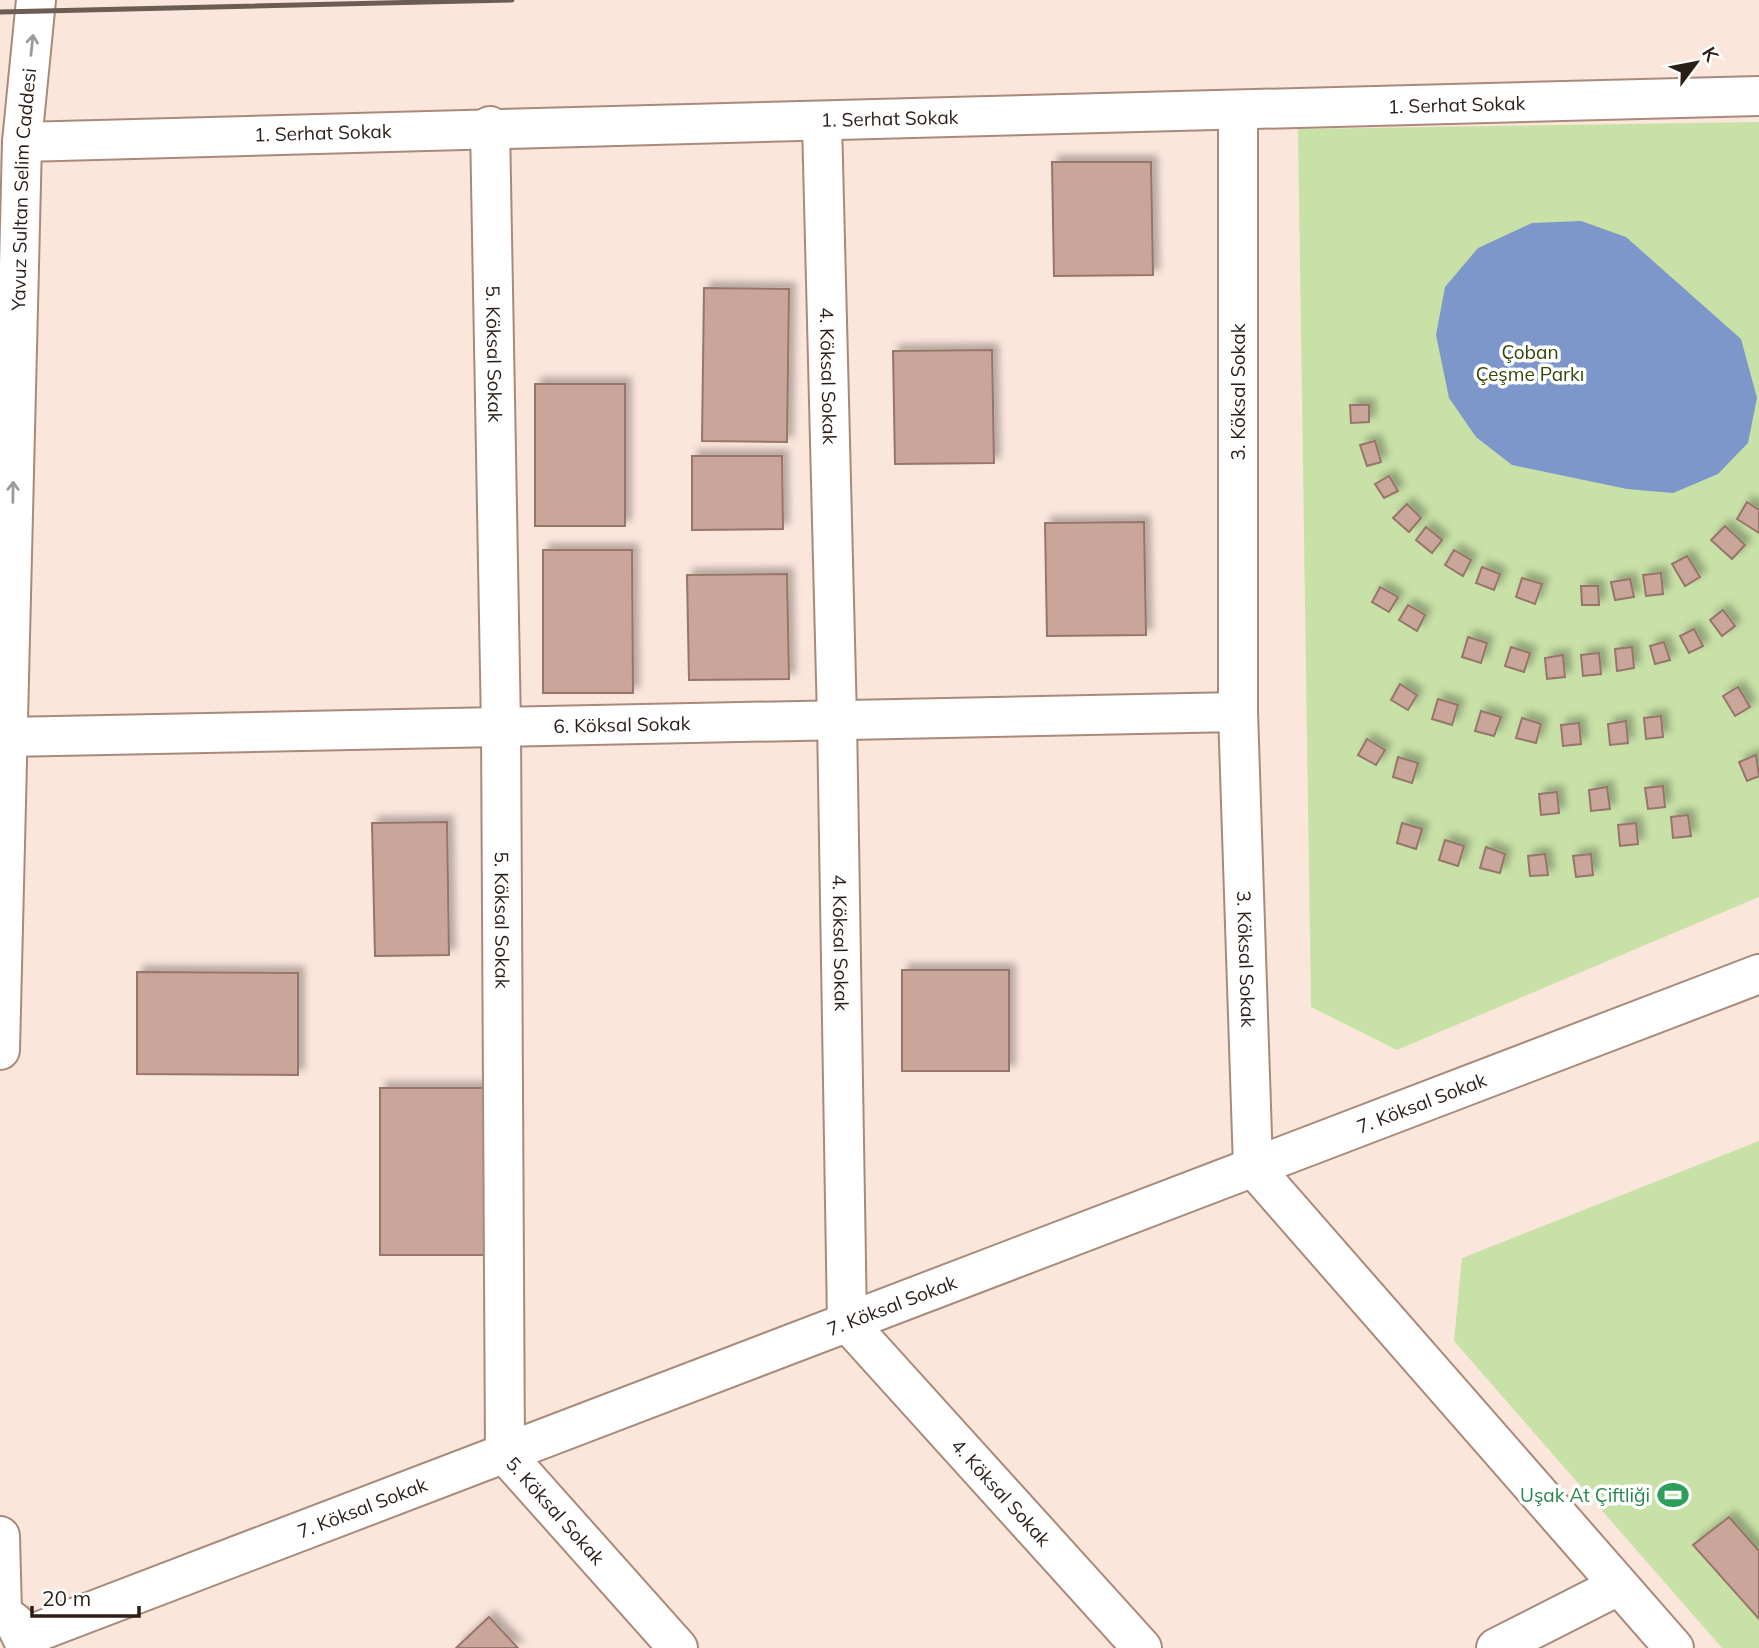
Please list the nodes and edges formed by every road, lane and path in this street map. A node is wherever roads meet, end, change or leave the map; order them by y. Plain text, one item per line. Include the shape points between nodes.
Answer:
1 (36, 0) edge
2 (1759, 96) edge
3 (1238, 112) junction
4 (822, 122) junction
5 (490, 126) junction
6 (11, 141) edge
7 (1238, 712) junction
8 (837, 720) junction
9 (501, 727) junction
10 (6, 737) junction
11 (1759, 974) edge
12 (0, 1050) edge
13 (1253, 1167) junction
14 (847, 1322) junction
15 (505, 1454) junction
16 (0, 1536) edge
17 (1618, 1586) junction
18 (13, 1627) edge
19 (678, 1648) edge
20 (1142, 1648) edge
21 (1496, 1648) edge
22 (1674, 1648) edge

6 -> 1 street, Yavuz Sultan Selim Caddesi
2 - 3 street, 1. Serhat Sokak
3 - 4 street, 1. Serhat Sokak
3 - 7 street, 3. Köksal Sokak
4 - 5 street, 1. Serhat Sokak
4 - 8 street, 4. Köksal Sokak
5 - 6 street, 1. Serhat Sokak
5 - 9 street, 5. Köksal Sokak
10 -> 6 street, Yavuz Sultan Selim Caddesi
7 - 8 street, 6. Köksal Sokak
7 - 13 street, 3. Köksal Sokak
8 - 9 street, 6. Köksal Sokak
8 - 14 street, 4. Köksal Sokak
9 - 10 street, 6. Köksal Sokak
9 - 15 street, 5. Köksal Sokak
10 - 12 street, Yavuz Sultan Selim Caddesi
11 - 13 street, 7. Köksal Sokak
13 - 14 street, 7. Köksal Sokak
13 - 17 street
14 - 15 street, 7. Köksal Sokak
14 - 20 street, 4. Köksal Sokak
15 - 18 street, 7. Köksal Sokak
15 - 19 street, 5. Köksal Sokak
16 - 18 street
17 - 21 street
17 - 22 street

